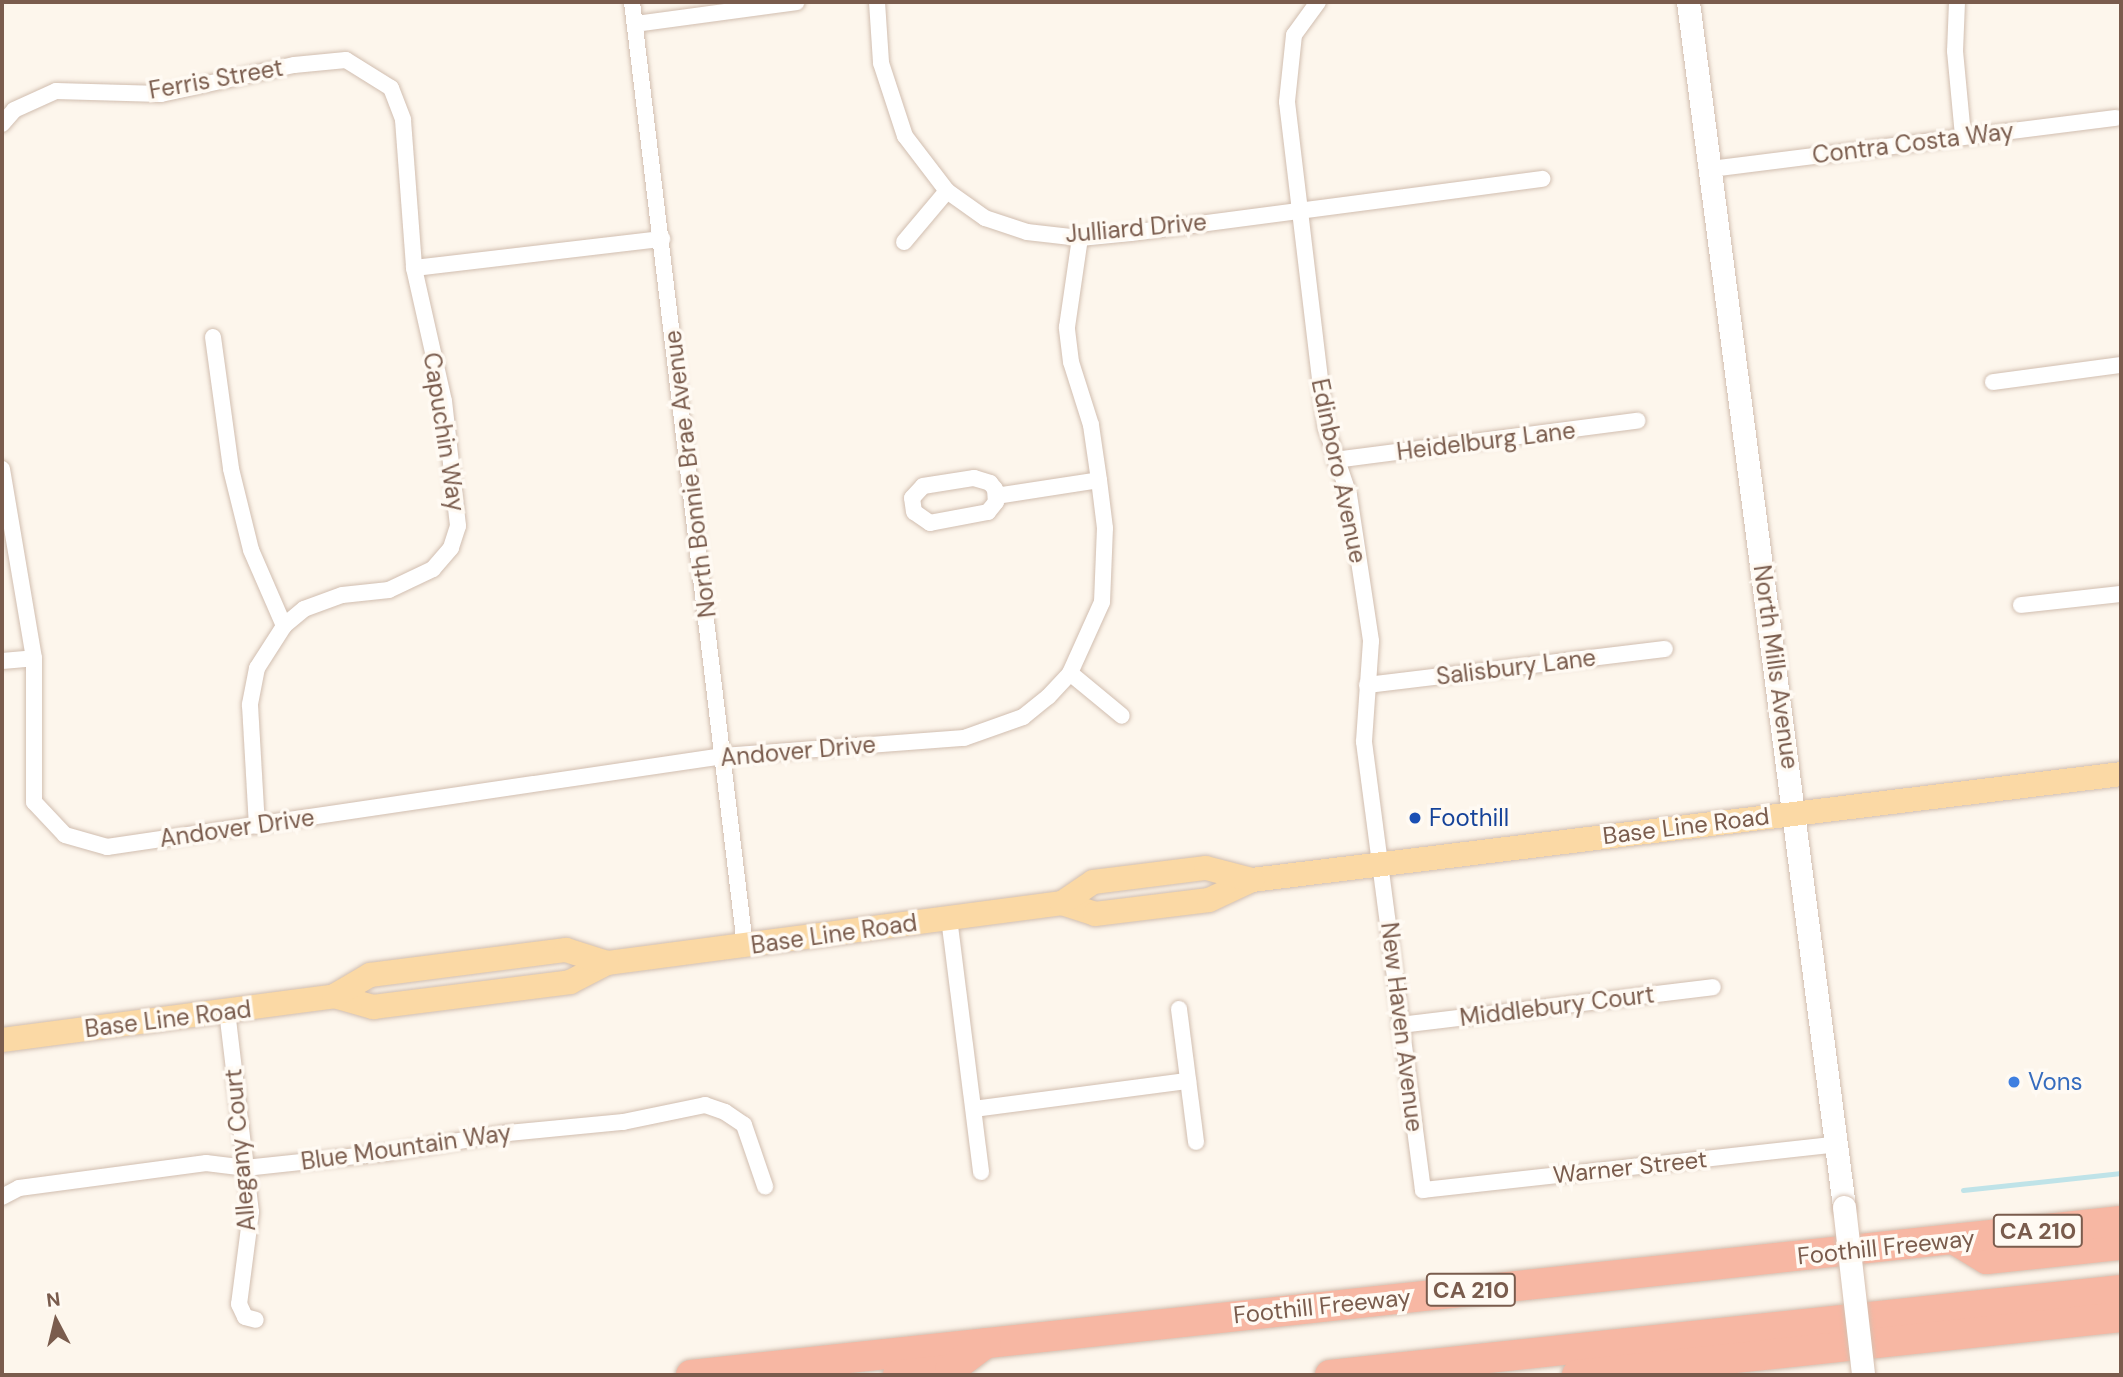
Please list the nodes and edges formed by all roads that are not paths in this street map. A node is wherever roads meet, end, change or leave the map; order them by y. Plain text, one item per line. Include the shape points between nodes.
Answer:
1 (632, 2) edge
2 (797, 2) edge
3 (877, 2) edge
4 (1318, 2) edge
5 (1688, 2) edge
6 (1957, 2) edge
7 (635, 24) junction
8 (391, 88) joint
9 (2116, 118) dead end
10 (2, 124) edge
11 (1963, 136) junction
12 (1711, 169) junction
13 (1542, 179) dead end
14 (947, 191) junction
15 (1297, 208) junction
16 (1080, 238) junction
17 (662, 239) junction
18 (904, 242) dead end
19 (414, 268) junction
20 (213, 337) dead end
21 (2121, 365) edge
22 (1993, 382) dead end
23 (1637, 421) dead end
24 (1335, 460) junction
25 (2, 468) edge
26 (1099, 480) junction
27 (996, 496) junction
28 (2121, 594) edge
29 (2021, 605) dead end
30 (284, 626) junction
31 (1665, 649) dead end
32 (34, 658) junction
33 (2, 661) edge
34 (1070, 673) junction
35 (1367, 685) junction
36 (1122, 716) dead end
37 (723, 756) junction
38 (2121, 774) edge
39 (1796, 812) junction
40 (257, 826) junction
41 (1381, 863) junction
42 (948, 918) junction
43 (745, 946) junction
44 (1713, 987) dead end
45 (1179, 1009) dead end
46 (227, 1012) junction
47 (1400, 1025) junction
48 (2, 1040) edge
49 (1188, 1081) junction
50 (974, 1109) junction
51 (1196, 1142) dead end
52 (1837, 1144) junction
53 (245, 1168) junction
54 (981, 1172) dead end
55 (765, 1185) dead end
56 (1423, 1190) joint
57 (2, 1197) edge
58 (2121, 1221) edge
59 (1955, 1240) junction
60 (2121, 1245) edge
61 (2121, 1290) edge
62 (2121, 1317) edge
63 (256, 1320) dead end
64 (986, 1343) junction
65 (691, 1375) edge
66 (898, 1375) edge
67 (1330, 1375) edge
68 (1577, 1375) edge
69 (1863, 1375) edge

1 - 7 street, North Bonnie Brae Avenue
2 - 7 street
3 - 14 street, Julliard Drive via 881,63 905,136
4 - 15 street, Edinboro Avenue via 1293,35 1287,102
5 - 12 main road, North Mills Avenue
6 - 11 street via 1955,51
7 - 17 street, North Bonnie Brae Avenue
8 - 10 street, Ferris Street via 346,60 294,65 161,94 56,91 14,110
8 - 19 street, Capuchin Way via 403,120
9 - 11 street, Contra Costa Way
11 - 12 street, Contra Costa Way
12 - 39 main road, North Mills Avenue
13 - 15 street, Julliard Drive
14 - 16 street, Julliard Drive via 985,218 1027,232
14 - 18 street
15 - 16 street, Julliard Drive
15 - 24 street, Edinboro Avenue via 1326,428
16 - 26 street, Andover Drive via 1067,327
17 - 19 street
17 - 37 street, North Bonnie Brae Avenue
19 - 30 street, Capuchin Way via 444,401 458,526 451,548 433,569 389,590 330,600 304,609
20 - 30 street via 231,469 251,550
21 - 22 street
23 - 24 street, Heidelburg Lane
24 - 35 street, Edinboro Avenue via 1349,495 1371,641
25 - 32 street
26 - 27 street
26 - 34 street, Andover Drive via 1106,551 1102,602
27 - 27 street via 990,483 982,479 930,483 916,490 912,506 919,518 930,523 981,516 993,509
28 - 29 street
30 - 40 street, Capuchin Way via 257,668 250,705
31 - 35 street, Salisbury Lane
32 - 33 street
32 - 40 street, Andover Drive via 34,802 65,835 107,847
34 - 36 street
34 - 37 street, Andover Drive via 1023,717 964,738
35 - 41 street, Edinboro Avenue via 1364,742
37 - 40 street, Andover Drive
37 - 43 street, North Bonnie Brae Avenue
38 - 39 main road, Base Line Road
39 - 41 main road, Base Line Road
39 - 52 main road, North Mills Avenue
41 - 42 main road, Base Line Road via 1252,880 1209,900 1095,915 1062,903
41 - 47 street, New Haven Avenue
42 - 43 main road, Base Line Road
42 - 50 street
43 - 46 main road, Base Line Road via 607,963 566,950 370,975 334,996
44 - 47 street, Middlebury Court
45 - 49 street
46 - 48 main road, Base Line Road
46 - 53 street, Allegany Court
47 - 56 street, New Haven Avenue
49 - 50 street
49 - 51 street
50 - 54 street
52 - 56 street, Warner Street
52 - 69 main road, North Mills Avenue, bridge
53 - 55 street, Blue Mountain Way via 624,1122 705,1105 744,1125
53 - 57 street, Blue Mountain Way via 205,1163 19,1188
53 - 63 street, Allegany Court via 251,1212 240,1304 245,1317
58 - 59 highway, Foothill Freeway / CA 210
59 - 60 highway via 1987,1259
59 - 64 highway, Foothill Freeway / CA 210
61 - 67 highway
62 - 68 highway
64 - 65 highway, Foothill Freeway / CA 210
64 - 66 highway via 950,1370

